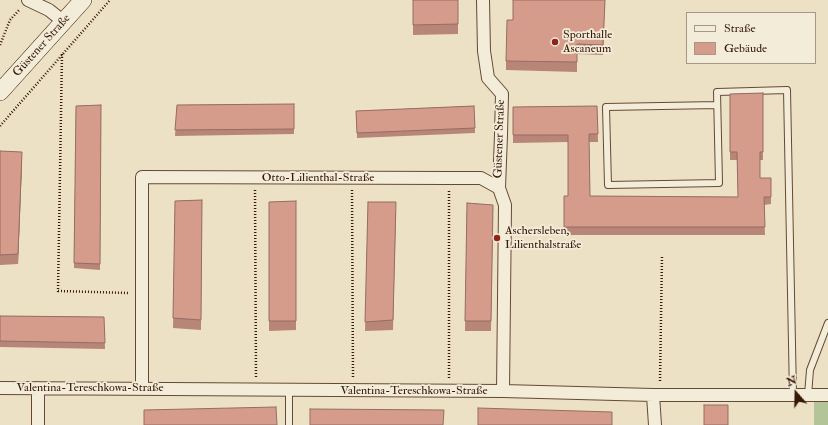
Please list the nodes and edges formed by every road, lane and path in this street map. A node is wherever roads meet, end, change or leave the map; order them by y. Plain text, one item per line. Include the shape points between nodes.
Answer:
1 (83, 0) edge
2 (110, 0) edge
3 (483, 0) edge
4 (25, 3) edge
5 (64, 22) junction
6 (0, 45) edge
7 (62, 54) junction
8 (0, 92) edge
9 (717, 105) junction
10 (0, 126) edge
11 (255, 177) junction
12 (352, 178) junction
13 (449, 178) junction
14 (499, 188) junction
15 (662, 256) dead end
16 (142, 293) junction
17 (828, 323) edge
18 (0, 388) edge
19 (38, 388) junction
20 (142, 388) junction
21 (256, 390) junction
22 (289, 390) junction
23 (353, 390) junction
24 (449, 391) junction
25 (503, 391) junction
26 (653, 395) junction
27 (793, 395) junction
28 (808, 395) junction
29 (828, 395) edge
30 (38, 425) edge
31 (290, 425) edge
32 (655, 425) edge

1 - 5 main road, Güstener Straße
2 - 7 path
3 - 14 street, Güstener Straße via 484,51 488,78 502,94
4 - 5 street via 49,10
4 - 6 path via 10,20
5 - 8 main road, Güstener Straße
7 - 10 path
7 - 16 path via 58,291
9 - 9 lane via 719,183 608,185 606,107
9 - 27 lane via 717,92 787,90
11 - 12 street, Otto-Lilienthal-Straße
11 - 16 street, Otto-Lilienthal-Straße via 142,177
11 - 21 path
12 - 13 street, Otto-Lilienthal-Straße
12 - 23 path
13 - 14 street, Otto-Lilienthal-Straße via 481,178
13 - 24 path
14 - 25 street via 505,205
15 - 26 path via 661,380
16 - 20 street, Otto-Lilienthal-Straße
17 - 28 lane via 810,370
18 - 19 street, Valentina-Tereschkowa-Straße
19 - 20 street, Valentina-Tereschkowa-Straße
19 - 30 street
20 - 21 street, Valentina-Tereschkowa-Straße
21 - 22 street, Valentina-Tereschkowa-Straße
22 - 23 street, Valentina-Tereschkowa-Straße
22 - 31 lane
23 - 24 street, Valentina-Tereschkowa-Straße
24 - 25 street, Valentina-Tereschkowa-Straße
25 - 26 street, Valentina-Tereschkowa-Straße
26 - 27 street, Valentina-Tereschkowa-Straße
26 - 32 street
27 - 28 street, Valentina-Tereschkowa-Straße
28 - 29 street, Valentina-Tereschkowa-Straße

